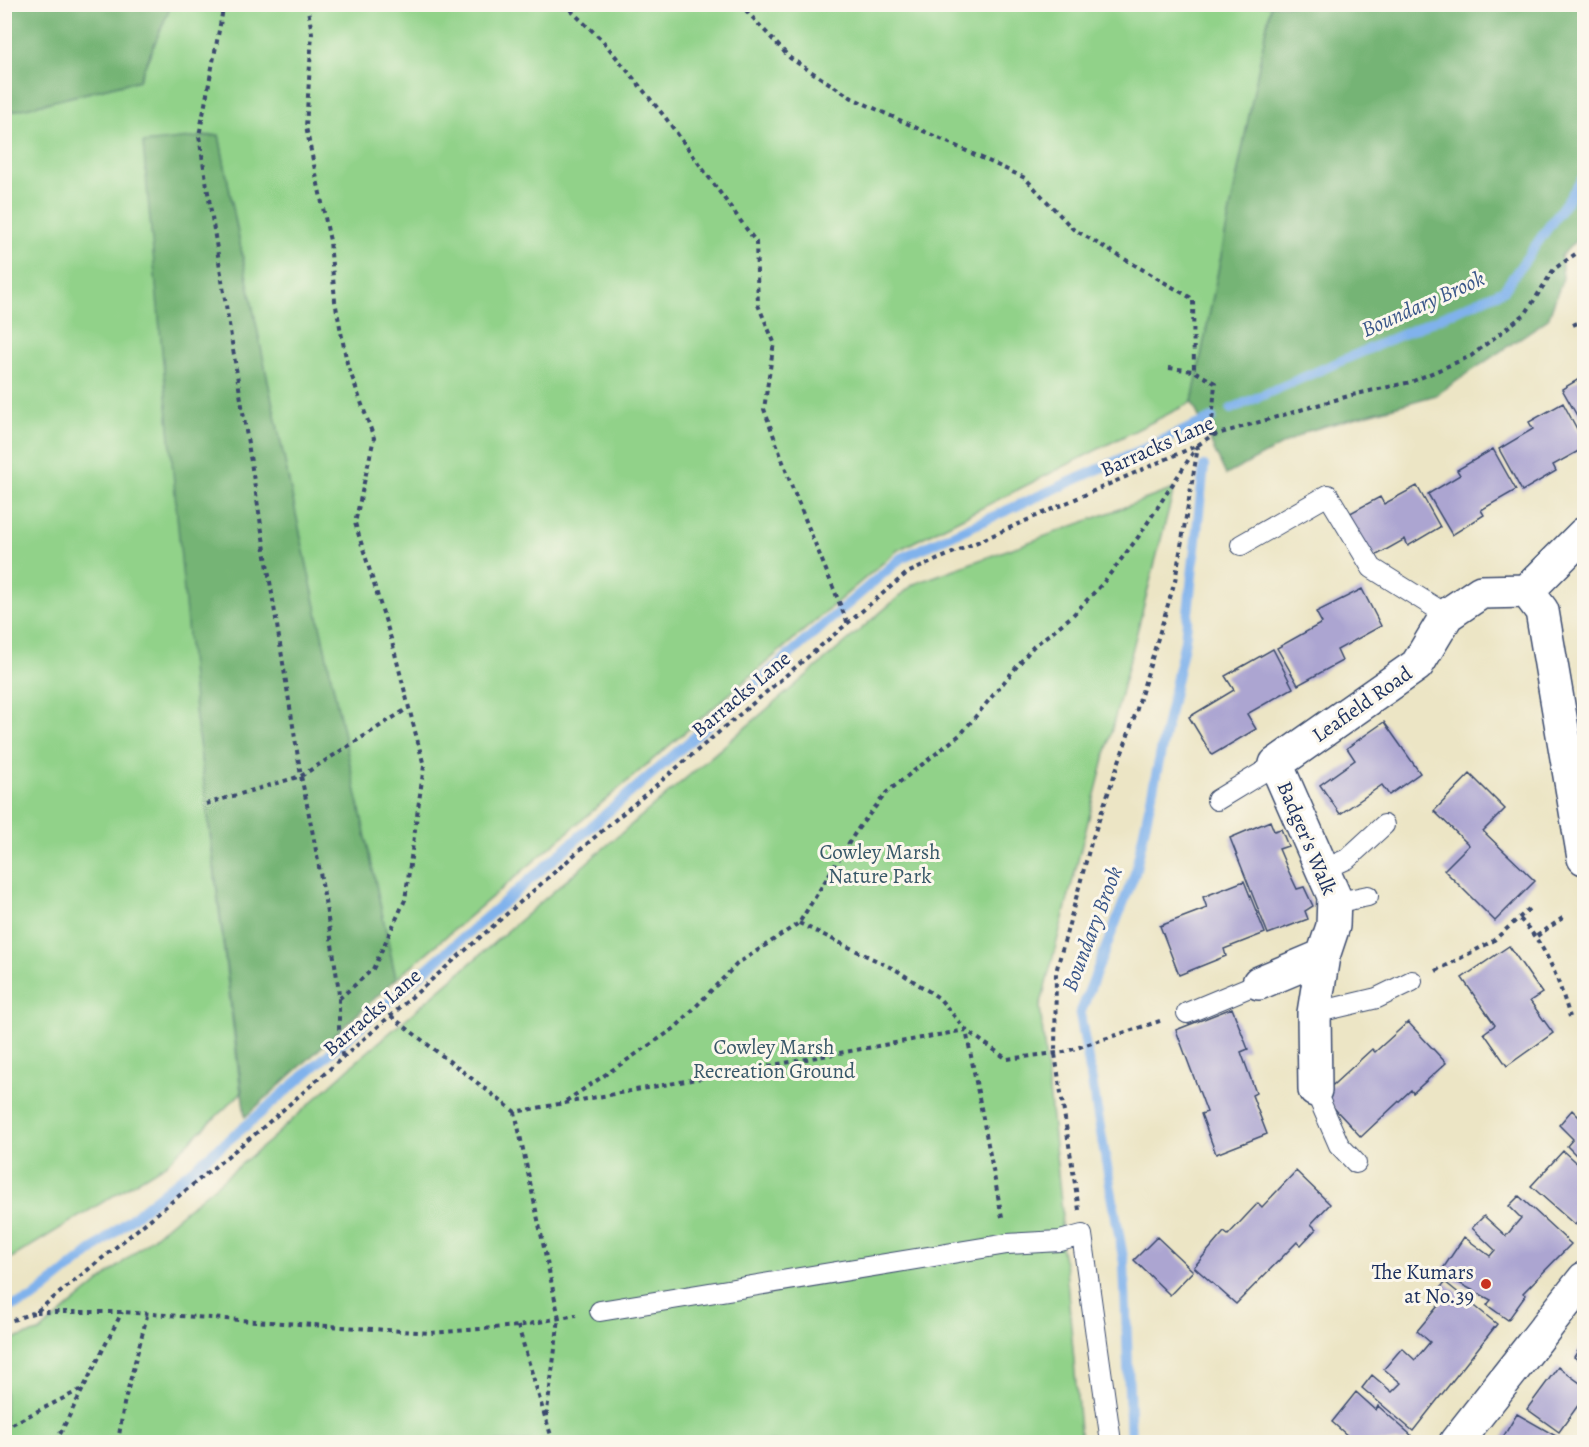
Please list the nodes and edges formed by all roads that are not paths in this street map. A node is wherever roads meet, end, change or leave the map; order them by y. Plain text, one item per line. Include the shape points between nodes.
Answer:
1 (1584, 534) edge
2 (1241, 545) dead end
3 (1527, 591) junction
4 (1447, 615) junction
5 (1276, 764) junction
6 (1217, 800) dead end
7 (1384, 825) dead end
8 (1584, 858) edge
9 (1323, 870) junction
10 (1368, 896) dead end
11 (1334, 903) junction
12 (1323, 956) junction
13 (1412, 981) road end
14 (1259, 983) joint
15 (1187, 1013) road end
16 (1314, 1013) junction
17 (1315, 1090) joint
18 (1356, 1163) dead end
19 (1584, 1279) edge
20 (600, 1311) road end
21 (1111, 1443) edge
22 (1456, 1443) edge

1 - 3 street
2 - 4 lane via 1328,495 1372,568
3 - 4 street, Leafield Road via 1481,592
3 - 8 street via 1542,611
4 - 5 street, Leafield Road via 1417,665
5 - 6 lane
5 - 9 street, Badger's Walk
7 - 9 lane via 1347,859
9 - 11 street, Badger's Walk
10 - 11 lane
11 - 12 street, Badger's Walk via 1333,926
12 - 14 street
12 - 16 street, Badger's Walk
13 - 16 lane via 1377,998
14 - 15 lane
16 - 17 street, Badger's Walk
17 - 18 lane via 1339,1145
19 - 22 street
20 - 21 lane via 1082,1235

